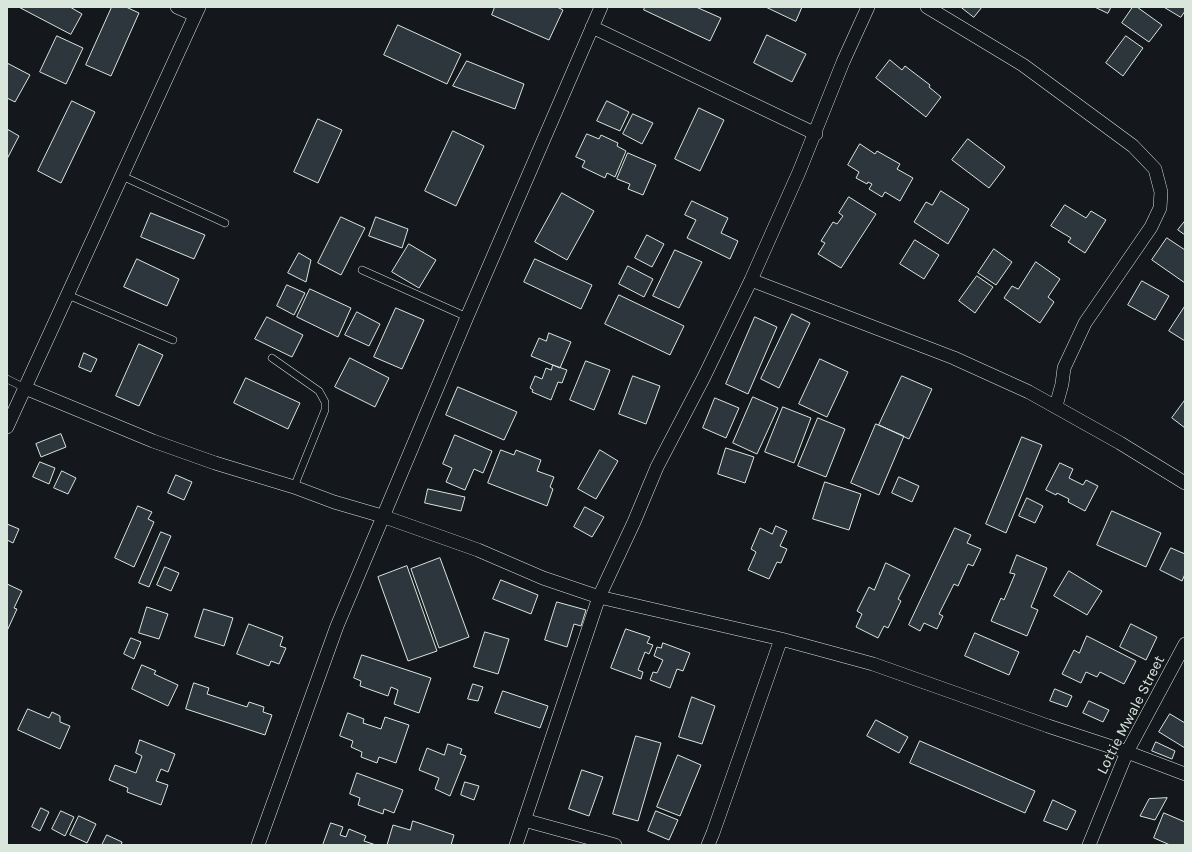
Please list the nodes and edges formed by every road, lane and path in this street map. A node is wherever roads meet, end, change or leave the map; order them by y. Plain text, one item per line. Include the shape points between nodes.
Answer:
1 (177, 7) edge
2 (601, 7) edge
3 (868, 7) edge
4 (927, 7) edge
5 (197, 11) edge
6 (592, 27) junction
7 (816, 134) junction
8 (122, 176) junction
9 (225, 223) dead end
10 (362, 270) dead end
11 (751, 280) junction
12 (68, 295) junction
13 (467, 316) junction
14 (173, 340) dead end
15 (272, 358) dead end
16 (7, 379) edge
17 (25, 388) junction
18 (1056, 406) junction
19 (7, 427) edge
20 (1185, 483) edge
21 (294, 487) junction
22 (382, 516) junction
23 (599, 597) junction
24 (781, 639) junction
25 (1185, 644) edge
26 (1127, 752) junction
27 (1185, 774) edge
28 (524, 820) junction
29 (258, 845) edge
30 (516, 845) edge
31 (615, 845) edge
32 (708, 845) edge
33 (1089, 845) edge

1 - 5 street
2 - 6 street
3 - 7 street via 843,62
4 - 18 street via 1024,65 1133,146 1155,169 1161,192 1160,208 1151,227 1085,323 1064,368
5 - 8 street
6 - 7 street
6 - 13 street
7 - 11 street
8 - 9 lane
8 - 12 street
10 - 13 lane
11 - 18 street via 954,358
11 - 23 street via 657,467
12 - 14 lane
12 - 17 street
13 - 22 street
15 - 21 lane via 319,391 325,402 325,410
16 - 17 lane
17 - 19 street
17 - 21 street via 152,441
18 - 20 street
21 - 22 street
22 - 23 street
22 - 29 street via 337,626
23 - 24 street
23 - 28 street
24 - 26 street via 873,664
24 - 32 street
25 - 26 street, Lottie Mwale Street
26 - 27 street
26 - 33 street, Lottie Mwale Street
28 - 30 street
28 - 31 street

